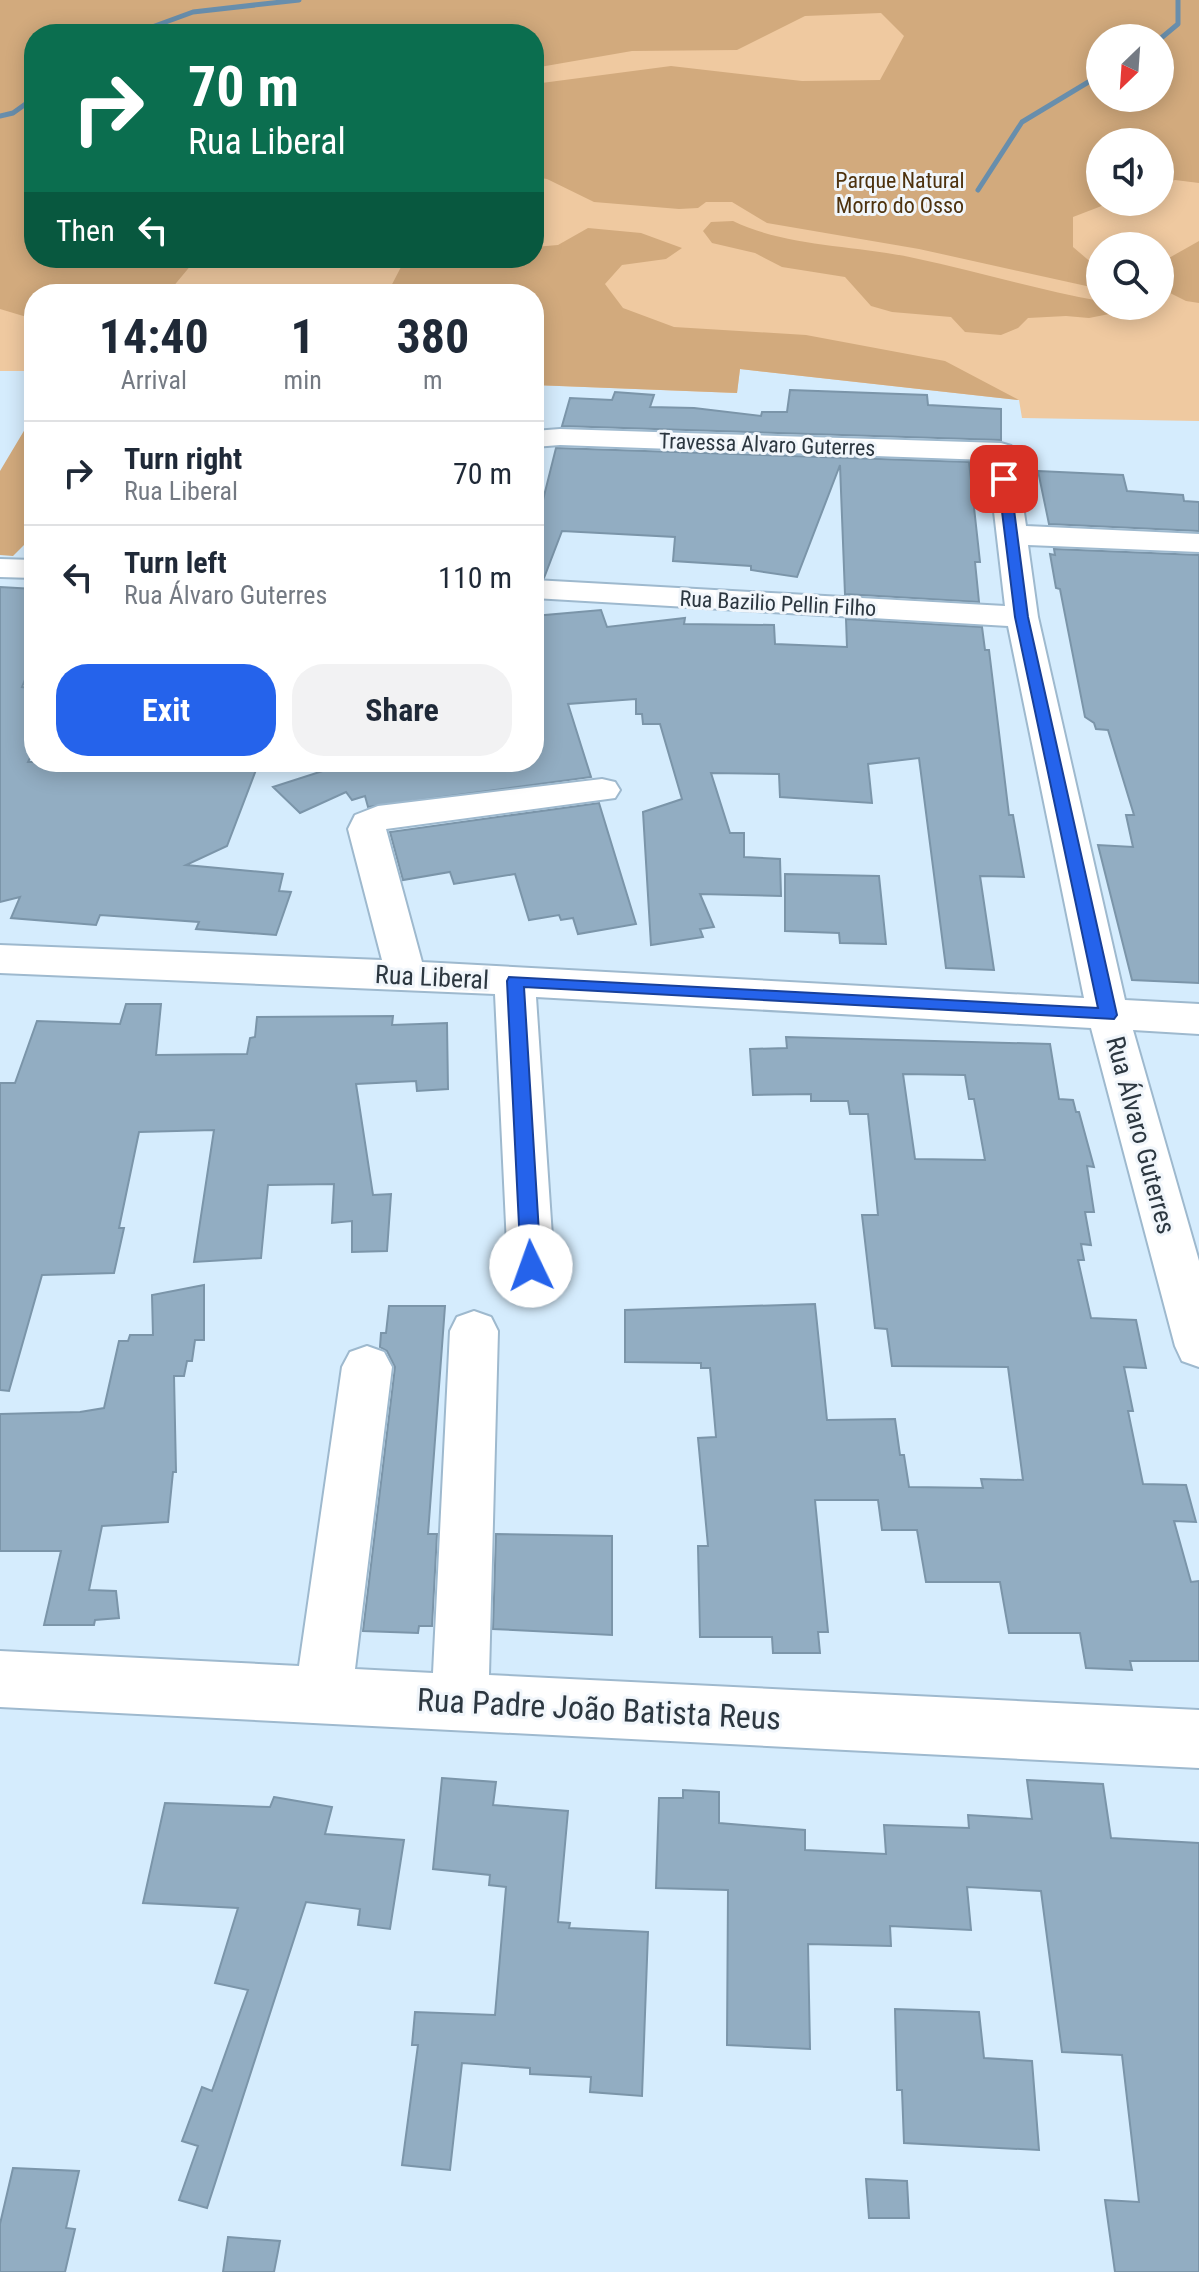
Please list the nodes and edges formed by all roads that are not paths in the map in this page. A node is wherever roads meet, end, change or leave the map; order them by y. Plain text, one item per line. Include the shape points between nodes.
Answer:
1 (544, 439) edge
2 (1001, 452) joint
3 (1012, 535) junction
4 (1199, 543) edge
5 (0, 568) edge
6 (24, 569) edge
7 (544, 590) edge
8 (1022, 617) junction
9 (602, 790) dead end
10 (0, 959) edge
11 (406, 975) junction
12 (515, 981) junction
13 (1108, 1015) junction
14 (1199, 1019) edge
15 (531, 1266) dead end
16 (474, 1331) dead end
17 (1199, 1346) edge
18 (367, 1367) dead end
19 (0, 1679) edge
20 (321, 1695) junction
21 (460, 1702) junction
22 (1199, 1739) edge

1 - 2 street, Travessa Alvaro Guterres
2 - 3 street, Rua Álvaro Guterres
3 - 4 street
3 - 8 street, Rua Álvaro Guterres
5 - 6 street
7 - 8 street, Rua Bazilio Pellin Filho
8 - 13 street, Rua Álvaro Guterres
9 - 11 street via 368,823
10 - 11 street, Rua Liberal
11 - 12 street, Rua Liberal
12 - 13 street, Rua Liberal
12 - 15 street
13 - 14 street, Rua Liberal
13 - 17 street, Rua Álvaro Guterres
16 - 21 street
18 - 20 street
19 - 20 street, Rua Padre João Batista Reus
20 - 21 street, Rua Padre João Batista Reus
21 - 22 street, Rua Padre João Batista Reus

